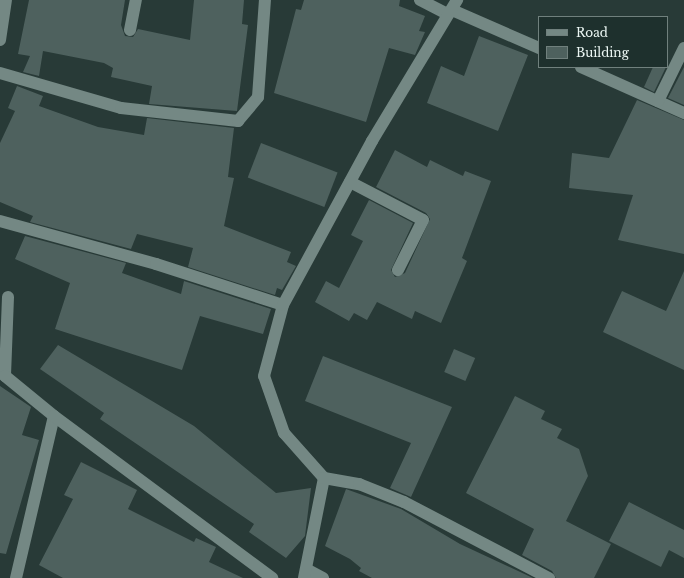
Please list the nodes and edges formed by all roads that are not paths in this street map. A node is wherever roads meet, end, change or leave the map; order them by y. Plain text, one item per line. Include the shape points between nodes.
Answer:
1 (6, 0) edge
2 (136, 0) edge
3 (266, 0) edge
4 (420, 0) edge
5 (452, 8) edge
6 (130, 30) dead end
7 (0, 40) edge
8 (538, 48) edge
9 (684, 48) edge
10 (583, 68) edge
11 (0, 73) edge
12 (658, 101) junction
13 (684, 113) edge
14 (350, 182) junction
15 (0, 221) edge
16 (398, 270) dead end
17 (8, 297) dead end
18 (283, 305) junction
19 (54, 416) junction
20 (324, 478) junction
21 (306, 574) edge
22 (16, 578) edge
23 (272, 578) edge
24 (323, 578) edge
25 (548, 578) edge

1 - 7 street
2 - 6 street
3 - 11 street via 258,98 238,121 121,108
4 - 5 street
5 - 8 street
5 - 14 street
9 - 12 street
10 - 12 street
12 - 13 street
14 - 16 street via 423,220
14 - 18 street
15 - 18 street via 156,264
17 - 19 street via 5,376
18 - 20 street via 264,376 284,433
19 - 22 street
19 - 23 street
20 - 21 street
20 - 25 street via 359,484 404,502
21 - 24 street

